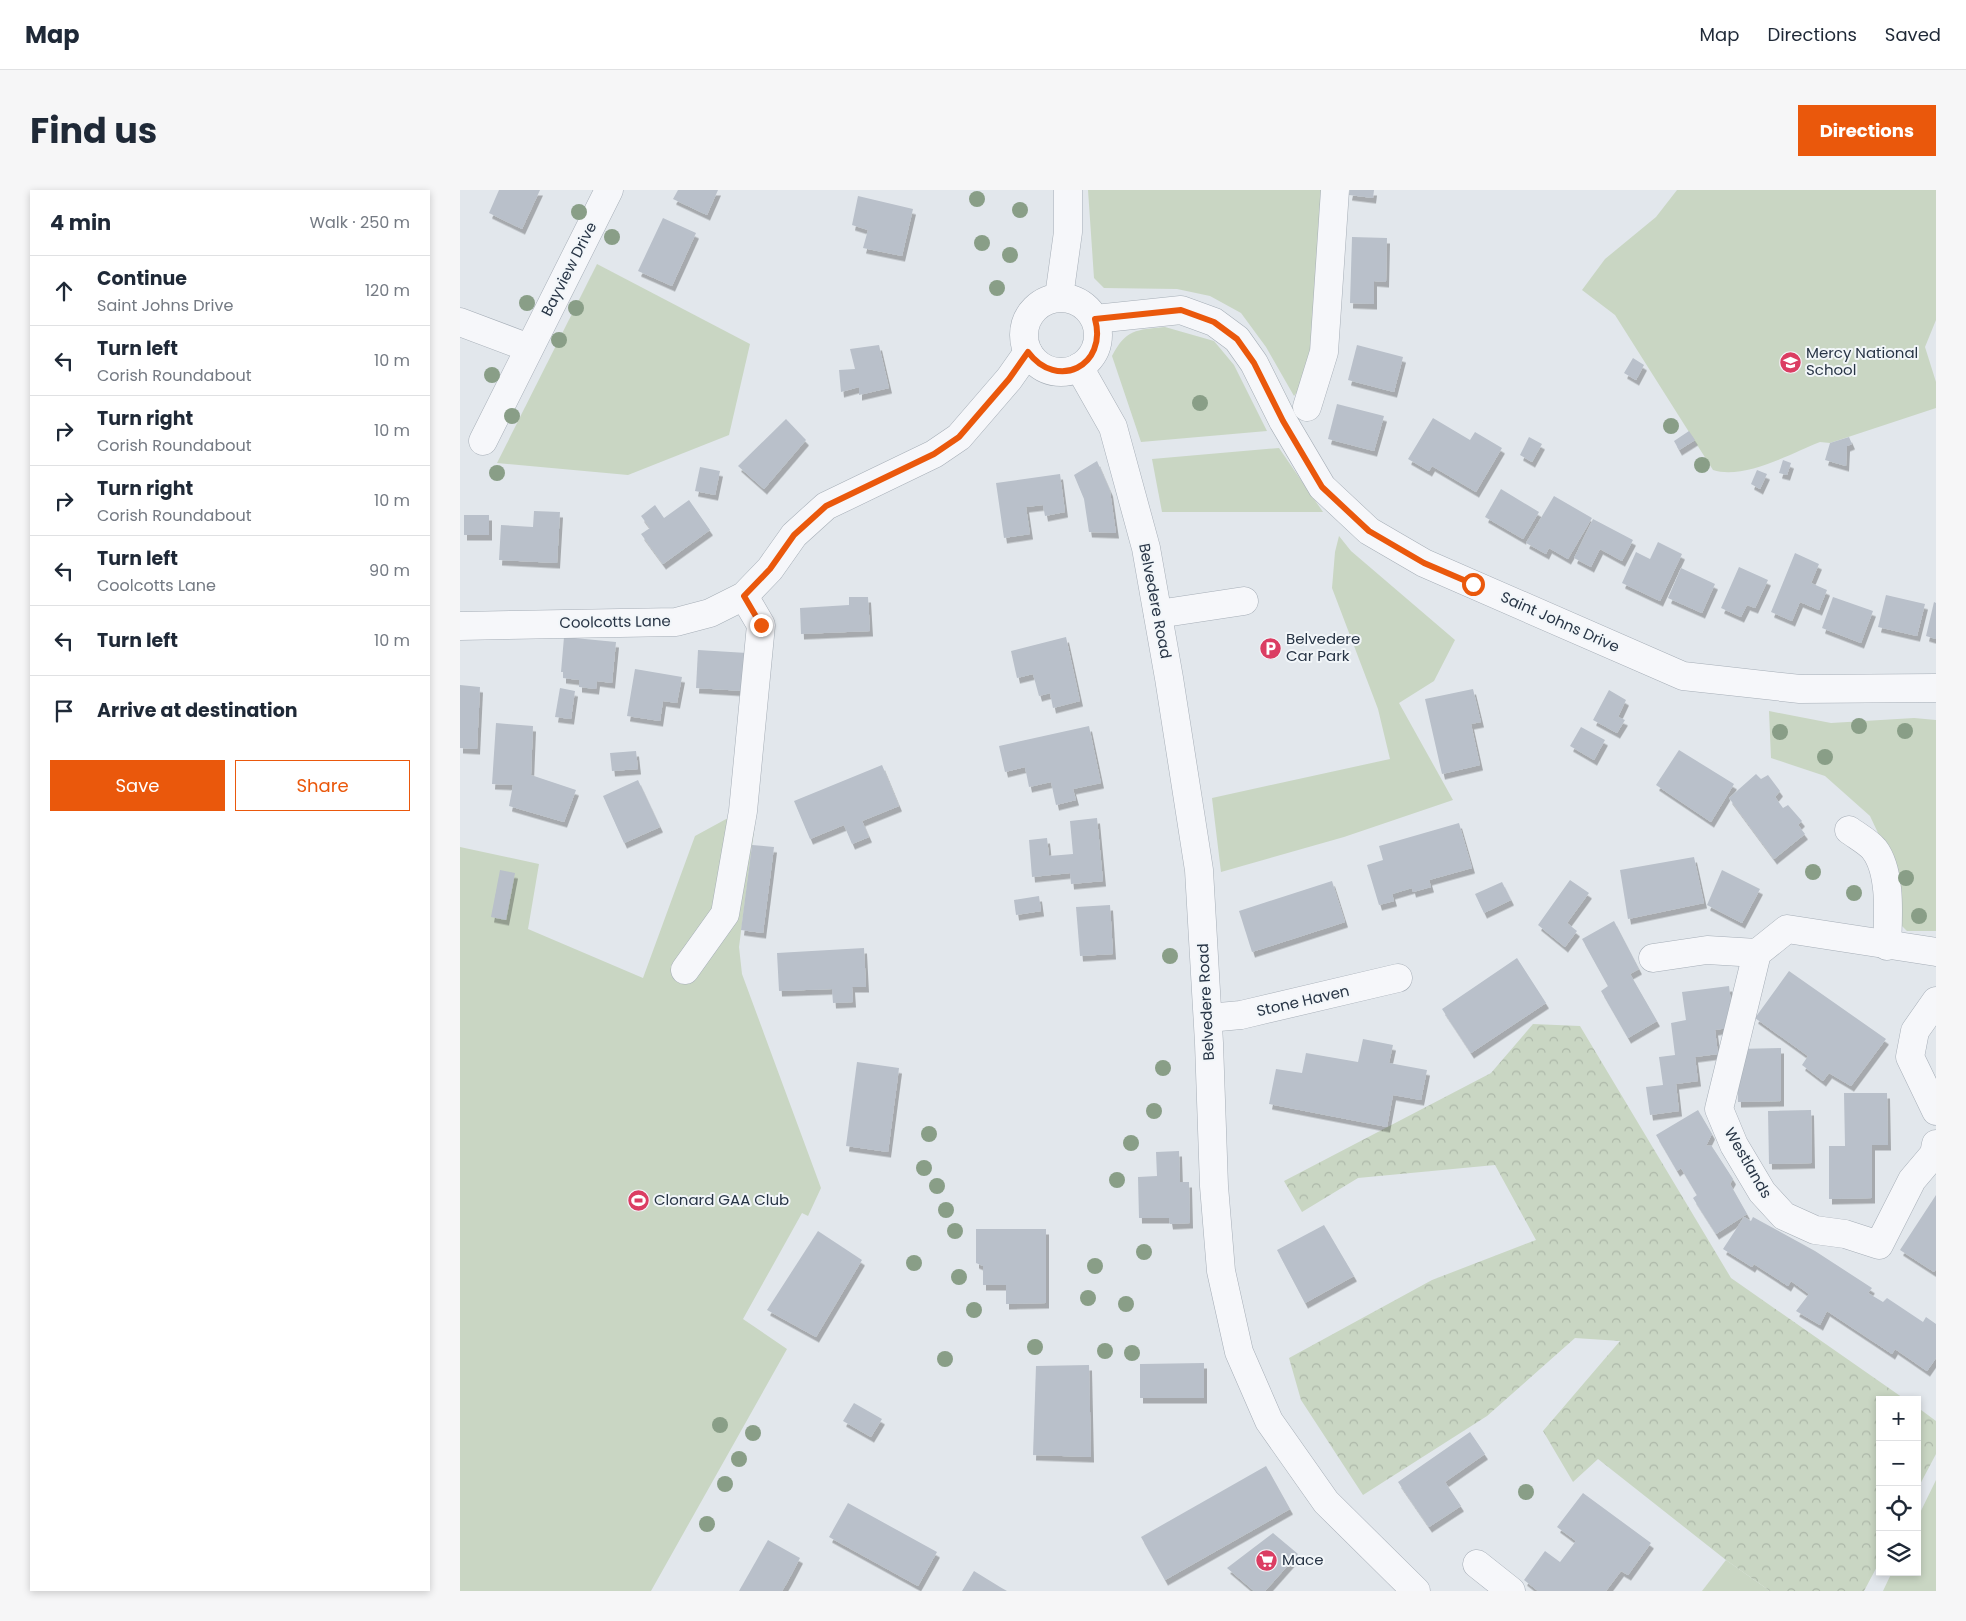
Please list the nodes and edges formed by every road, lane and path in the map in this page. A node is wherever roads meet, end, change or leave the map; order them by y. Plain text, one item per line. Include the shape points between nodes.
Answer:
1 (609, 190) edge
2 (1068, 190) edge
3 (1334, 190) edge
4 (1059, 297) junction
5 (1095, 319) junction
6 (460, 322) edge
7 (529, 348) junction
8 (1028, 352) junction
9 (1080, 367) junction
10 (1307, 407) dead end
11 (483, 441) dead end
12 (744, 596) junction
13 (1244, 601) dead end
14 (1158, 614) junction
15 (460, 626) edge
16 (1936, 688) edge
17 (1849, 830) dead end
18 (1887, 946) junction
19 (1936, 952) edge
20 (1757, 953) junction
21 (1653, 958) dead end
22 (685, 970) dead end
23 (1398, 978) dead end
24 (1936, 1001) edge
25 (1208, 1018) junction
26 (1936, 1111) edge
27 (1936, 1144) edge
28 (1477, 1564) dead end
29 (1416, 1591) edge
30 (1511, 1591) edge

1 - 7 street, Bayview Drive
2 - 4 street via 1068,232
3 - 10 street via 1324,352
4 - 5 street via 1080,303
4 - 8 street via 1047,300 1028,316 1024,340
5 - 9 street via 1098,335 1094,351
5 - 16 street, Saint Johns Drive via 1181,310 1214,322 1237,339 1254,363 1322,487 1369,531 1424,563 1683,676 1800,689
6 - 7 street
7 - 11 street, Bayview Drive
8 - 9 street via 1035,362 1056,372
8 - 12 street, Coolcotts Lane via 959,437 934,454 826,506 794,535 770,569
9 - 14 street, Belvedere Road via 1113,427 1146,548
12 - 15 street, Coolcotts Lane via 710,613 676,622
12 - 22 street via 761,625 743,811 725,914
13 - 14 street
14 - 25 street, Belvedere Road via 1199,870
17 - 18 street via 1874,850 1882,868 1888,888
18 - 19 street
18 - 20 street via 1787,930
20 - 21 street via 1707,950
20 - 27 street, Westlands via 1719,1109 1734,1145 1762,1192 1784,1216 1815,1230 1845,1234 1878,1245 1912,1180 1934,1154
23 - 25 street, Stone Haven via 1241,1016
24 - 26 street via 1915,1031 1910,1057
25 - 29 street, Belvedere Road via 1214,1186 1221,1271 1239,1352 1269,1420 1326,1502
28 - 30 street

